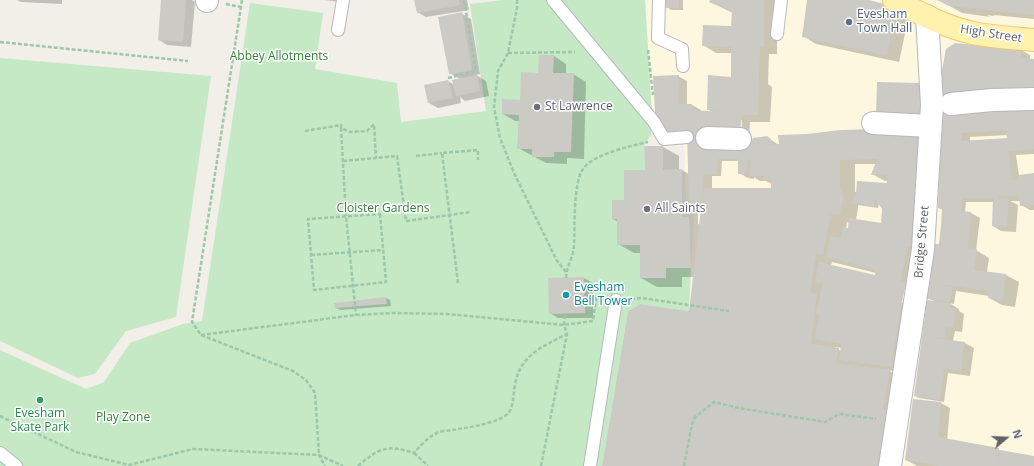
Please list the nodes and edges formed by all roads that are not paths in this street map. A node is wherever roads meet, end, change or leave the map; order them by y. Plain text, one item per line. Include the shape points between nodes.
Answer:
1 (343, 0) edge
2 (553, 0) edge
3 (659, 0) edge
4 (781, 0) edge
5 (894, 0) edge
6 (920, 9) edge
7 (338, 30) dead end
8 (777, 34) dead end
9 (1034, 40) edge
10 (683, 66) dead end
11 (1034, 99) edge
12 (939, 110) junction
13 (874, 123) dead end
14 (697, 137) joint
15 (740, 139) dead end
16 (616, 300) road end
17 (0, 453) edge
18 (16, 466) edge
19 (590, 466) edge
20 (891, 466) edge

1 - 7 lane
2 - 14 lane via 654,122 664,139
3 - 10 lane via 658,38 682,49
4 - 8 lane
5 - 6 main road, High Street
6 - 9 main road, High Street via 957,29 971,33
6 - 12 street, Bridge Street
11 - 12 street via 992,100
12 - 13 street
12 - 20 street, Bridge Street via 923,249
14 - 15 street
16 - 19 lane
17 - 18 lane

